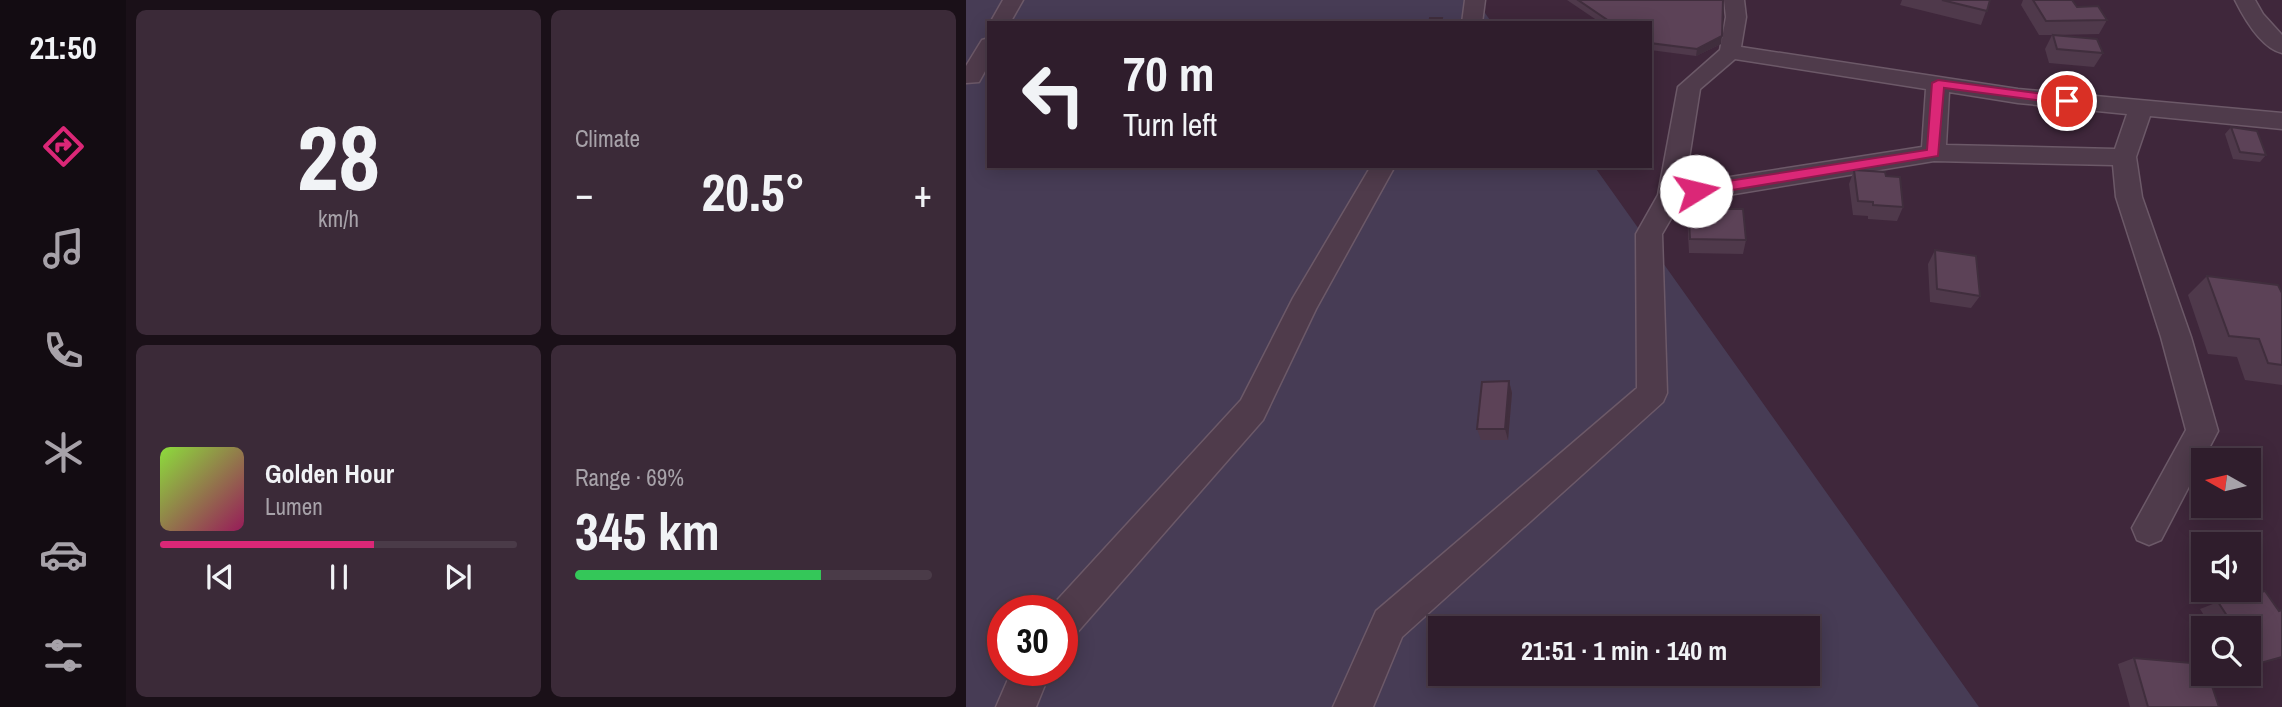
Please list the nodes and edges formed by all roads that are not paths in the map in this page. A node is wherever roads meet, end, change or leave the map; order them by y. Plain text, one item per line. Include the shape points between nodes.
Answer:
1 (1013, 0) edge
2 (1475, 0) edge
3 (1734, 0) edge
4 (2245, 0) edge
5 (1001, 21) edge
6 (1472, 21) edge
7 (2282, 47) edge
8 (987, 48) edge
9 (1730, 52) junction
10 (971, 77) dead end
11 (1938, 83) junction
12 (2141, 108) junction
13 (2282, 121) edge
14 (1934, 153) junction
15 (2123, 157) junction
16 (1382, 168) edge
17 (1671, 195) junction
18 (2149, 528) dead end
19 (1078, 604) edge
20 (1025, 686) edge
21 (1016, 707) edge
22 (1353, 707) edge

1 - 5 street
2 - 6 street
3 - 9 street
4 - 7 street
8 - 10 street
9 - 11 street
9 - 17 street via 1689,87
11 - 12 street
11 - 14 street
12 - 13 street
12 - 15 street
14 - 15 street
14 - 17 street
15 - 18 street via 2129,197 2202,431
16 - 19 street via 1303,306 1252,410
17 - 22 street via 1649,234 1652,393 1389,624
20 - 21 street

